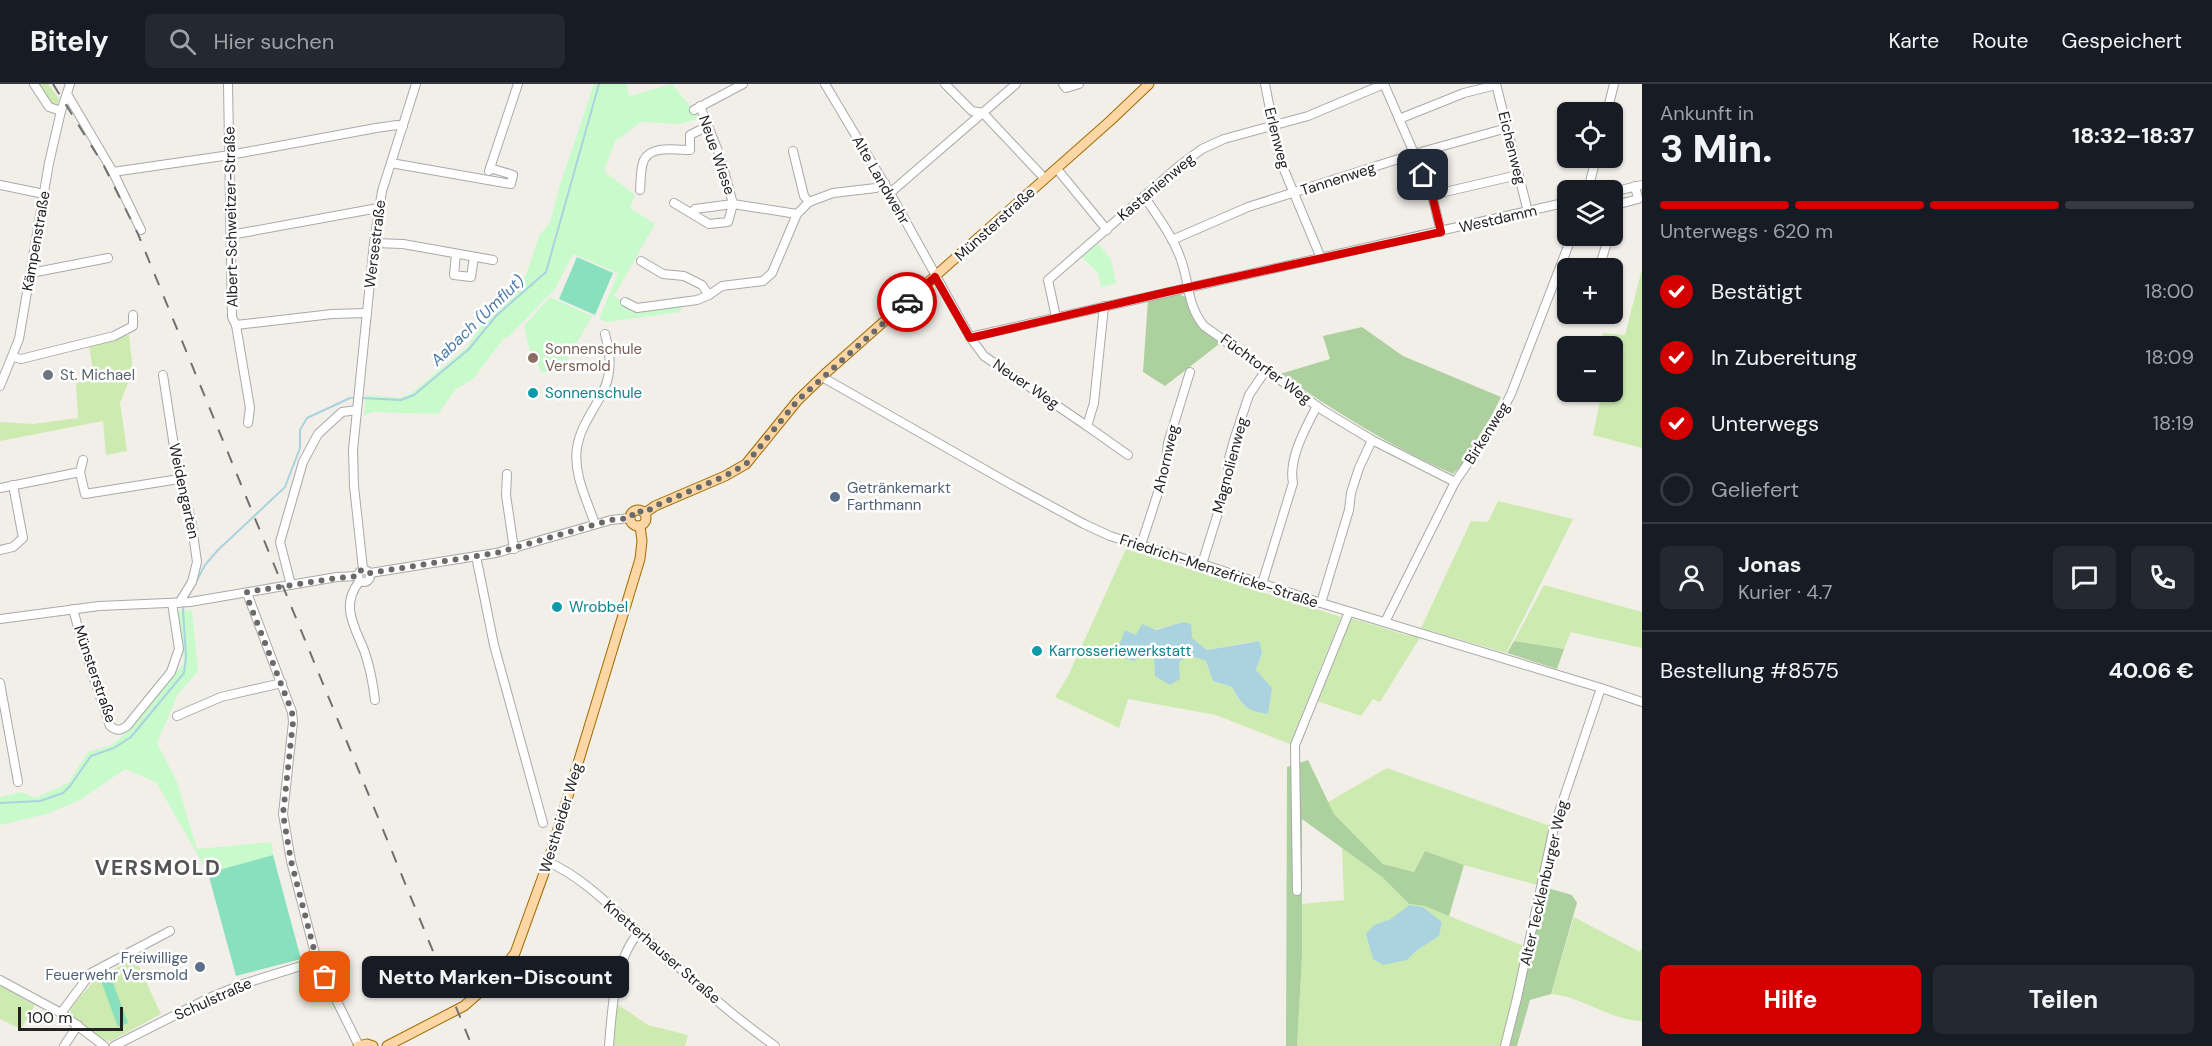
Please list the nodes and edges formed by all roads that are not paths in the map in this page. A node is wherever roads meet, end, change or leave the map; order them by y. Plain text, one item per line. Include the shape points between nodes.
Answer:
1 (34, 84) edge
2 (70, 84) edge
3 (228, 84) edge
4 (416, 84) edge
5 (518, 84) edge
6 (743, 84) edge
7 (825, 84) edge
8 (945, 84) edge
9 (1017, 84) edge
10 (1063, 84) edge
11 (1078, 84) edge
12 (1149, 84) edge
13 (1265, 84) edge
14 (1384, 84) edge
15 (1496, 84) edge
16 (1614, 84) edge
17 (67, 94) junction
18 (1610, 102) edge
19 (61, 111) junction
20 (983, 113) junction
21 (1400, 118) junction
22 (403, 126) junction
23 (708, 126) junction
24 (1272, 127) junction
25 (1507, 128) junction
26 (793, 151) dead end
27 (1414, 154) junction
28 (230, 155) junction
29 (391, 164) junction
30 (490, 168) junction
31 (1057, 169) junction
32 (113, 172) junction
33 (1518, 175) junction
34 (485, 179) junction
35 (1045, 179) junction
36 (885, 183) junction
37 (0, 185) edge
38 (1639, 185) edge
39 (1623, 189) edge
40 (640, 190) dead end
41 (890, 193) junction
42 (1293, 193) junction
43 (44, 194) junction
44 (1432, 195) junction
45 (1144, 196) junction
46 (809, 202) junction
47 (674, 203) dead end
48 (1623, 203) edge
49 (733, 204) junction
50 (1557, 205) edge
51 (378, 208) junction
52 (1528, 212) junction
53 (691, 213) junction
54 (797, 214) junction
55 (141, 230) dead end
56 (1107, 230) junction
57 (1441, 232) junction
58 (231, 235) junction
59 (1173, 240) junction
60 (374, 243) junction
61 (1568, 246) edge
62 (456, 254) junction
63 (474, 256) junction
64 (108, 258) dead end
65 (1321, 258) junction
66 (493, 260) dead end
67 (641, 261) dead end
68 (31, 273) junction
69 (935, 277) junction
70 (1187, 287) junction
71 (709, 295) junction
72 (625, 302) dead end
73 (1104, 306) junction
74 (367, 312) junction
75 (133, 315) dead end
76 (1056, 317) junction
77 (236, 325) junction
78 (605, 334) dead end
79 (970, 338) junction
80 (13, 357) junction
81 (1266, 370) junction
82 (1190, 372) dead end
83 (163, 375) dead end
84 (822, 377) junction
85 (0, 386) edge
86 (1317, 406) junction
87 (357, 408) junction
88 (248, 423) dead end
89 (1087, 426) junction
90 (1372, 440) junction
91 (1128, 455) dead end
92 (82, 460) dead end
93 (80, 472) junction
94 (507, 474) dead end
95 (179, 479) junction
96 (1455, 482) junction
97 (13, 485) junction
98 (0, 488) edge
99 (645, 513) junction
100 (630, 518) junction
101 (595, 524) junction
102 (640, 526) junction
103 (1141, 545) junction
104 (514, 549) junction
105 (0, 550) edge
106 (477, 556) junction
107 (1202, 564) junction
108 (363, 575) junction
109 (337, 578) junction
110 (1262, 584) junction
111 (291, 585) junction
112 (247, 592) junction
113 (352, 594) junction
114 (176, 603) junction
115 (1321, 603) junction
116 (73, 609) junction
117 (1349, 612) junction
118 (0, 620) edge
119 (1385, 622) junction
120 (0, 683) edge
121 (282, 683) junction
122 (1601, 687) junction
123 (375, 700) dead end
124 (1642, 702) edge
125 (177, 716) dead end
126 (18, 782) dead end
127 (543, 823) dead end
128 (548, 862) junction
129 (1297, 891) dead end
130 (170, 931) dead end
131 (639, 932) junction
132 (317, 961) junction
133 (0, 980) edge
134 (61, 1013) junction
135 (78, 1025) junction
136 (64, 1046) edge
137 (104, 1046) edge
138 (114, 1046) edge
139 (358, 1046) edge
140 (373, 1046) edge
141 (387, 1046) edge
142 (609, 1046) edge
143 (775, 1046) edge
144 (1505, 1046) edge

1 - 19 street via 49,107
2 - 17 street, Kämpenstraße
3 - 28 street, Albert-Schweitzer-Straße
4 - 22 street, Wersestraße
5 - 30 street
6 - 23 street, Neue Wiese via 697,108
7 - 36 street, Alte Landwehr
8 - 20 street via 972,111
9 - 20 street
10 - 11 street via 1066,88
12 - 31 main road, Münsterstraße
13 - 24 street, Erlenweg
14 - 21 street
14 - 24 street, Kastanienweg
15 - 21 street
15 - 25 street, Eichenweg
16 - 18 street
17 - 19 street, Kämpenstraße
17 - 32 street
19 - 43 street, Kämpenstraße
20 - 35 street
20 - 41 street
21 - 27 street
22 - 28 street
22 - 29 street, Wersestraße
23 - 40 street via 690,135 690,150 661,150 648,156
23 - 49 street, Neue Wiese
24 - 42 street, Erlenweg
24 - 45 street, Kastanienweg via 1202,149
25 - 27 street, Tannenweg
25 - 33 street, Eichenweg
26 - 46 street
27 - 42 street, Tannenweg
27 - 44 street
28 - 32 street
28 - 58 street, Albert-Schweitzer-Straße
29 - 34 street
29 - 51 street, Wersestraße
30 - 34 street
30 - 34 street via 513,175 511,184
31 - 35 main road, Münsterstraße
31 - 56 street
32 - 55 street
33 - 44 street
33 - 52 street, Eichenweg
35 - 69 main road, Münsterstraße
36 - 41 street, Alte Landwehr
36 - 46 street
37 - 43 street
38 - 39 street
38 - 48 street via 1638,199
41 - 69 street, Alte Landwehr
42 - 59 street, Tannenweg via 1248,207
42 - 65 street, Erlenweg
43 - 68 street, Kämpenstraße
44 - 57 street
45 - 56 street, Kastanienweg
45 - 59 street, Füchtorfer Weg
46 - 54 street
47 - 53 street, Neue Wiese
49 - 53 street, Neue Wiese via 695,209
49 - 53 street, Neue Wiese via 728,222 709,224
49 - 54 street, Neue Wiese
50 - 52 street, Westdamm
51 - 58 street
51 - 60 street, Wersestraße
52 - 57 street, Westdamm
54 - 71 street via 772,273 763,281 722,285
56 - 76 street, Kastanienweg via 1048,280
57 - 65 street, Westdamm
58 - 77 street, Albert-Schweitzer-Straße via 232,317
59 - 70 street, Füchtorfer Weg
60 - 62 street
60 - 74 street, Wersestraße
61 - 96 street, Birkenweg via 1511,393 1497,421
62 - 63 street
62 - 63 street via 454,275 471,278
63 - 66 street
64 - 68 street
65 - 70 street, Westdamm
67 - 71 street via 663,274 684,276 702,285
68 - 80 street, Kämpenstraße
69 - 79 street
69 - 84 main road, Münsterstraße
70 - 73 street, Westdamm
70 - 81 street, Füchtorfer Weg via 1194,314 1204,326
71 - 72 street via 638,308
73 - 76 street, Westdamm
73 - 89 street via 1094,403
74 - 77 street, Albert-Schweitzer-Straße
74 - 87 street, Wersestraße
75 - 80 street via 133,326 114,336 21,359
76 - 79 street, Westdamm
77 - 88 street
78 - 101 street via 609,355 606,384 583,426 577,447 578,475
79 - 89 street, Neuer Weg via 984,356
80 - 85 street, Kämpenstraße
81 - 86 street, Füchtorfer Weg
81 - 107 street, Magnolienweg via 1249,395 1234,440 1228,480
82 - 103 street, Ahornweg via 1168,443 1166,471
83 - 95 street, Weidengarten
84 - 99 main road, Münsterstraße via 746,464
84 - 103 street, Friedrich-Menzefricke-Straße via 1084,524
86 - 90 street, Füchtorfer Weg
86 - 110 street via 1301,436 1291,474 1293,483
87 - 108 street, Wersestraße via 354,486
87 - 111 street via 342,412 318,434 303,462 280,542
89 - 91 street, Neuer Weg
90 - 96 street, Füchtorfer Weg
90 - 115 street via 1351,493
92 - 93 street
93 - 95 street via 85,494
93 - 97 street
94 - 104 street
95 - 114 street, Weidengarten via 191,519 197,562 192,582
96 - 119 street, Birkenweg
97 - 98 street
97 - 105 street via 23,538 13,548
99 - 100 main road via 636,510
99 - 102 main road via 646,521
100 - 101 street, Münsterstraße
100 - 102 main road
101 - 104 street, Münsterstraße
102 - 128 main road, Westheider Weg via 640,559
103 - 107 street, Friedrich-Menzefricke-Straße
104 - 106 street, Münsterstraße
106 - 108 street, Münsterstraße
106 - 127 street via 494,645
107 - 110 street, Friedrich-Menzefricke-Straße
108 - 109 street, Münsterstraße
108 - 113 street
109 - 111 street, Münsterstraße
109 - 113 street via 345,582
110 - 115 street, Friedrich-Menzefricke-Straße
111 - 112 street, Münsterstraße
112 - 114 street, Münsterstraße
112 - 121 street
113 - 123 street via 350,618 371,673
114 - 116 street, Münsterstraße
114 - 116 street, Münsterstraße via 178,649 171,672 121,730 110,726
115 - 117 street, Friedrich-Menzefricke-Straße
116 - 118 street, Münsterstraße
117 - 119 street, Friedrich-Menzefricke-Straße
117 - 129 street via 1295,745
119 - 122 street, Friedrich-Menzefricke-Straße
120 - 126 street
121 - 125 street via 221,697
121 - 132 street via 293,722 283,814
122 - 124 street, Friedrich-Menzefricke-Straße
122 - 144 street, Alter Tecklenburger Weg via 1554,827
128 - 131 street, Knetterhauser Straße via 569,872
128 - 141 main road, Westheider Weg via 517,948 503,971 464,1006
130 - 134 street via 91,973
131 - 142 street via 629,946 613,993
131 - 143 street, Knetterhauser Straße
132 - 138 street, Schulstraße via 209,998
132 - 139 street
133 - 134 street
134 - 135 street
135 - 136 street
135 - 137 street
139 - 140 main road

